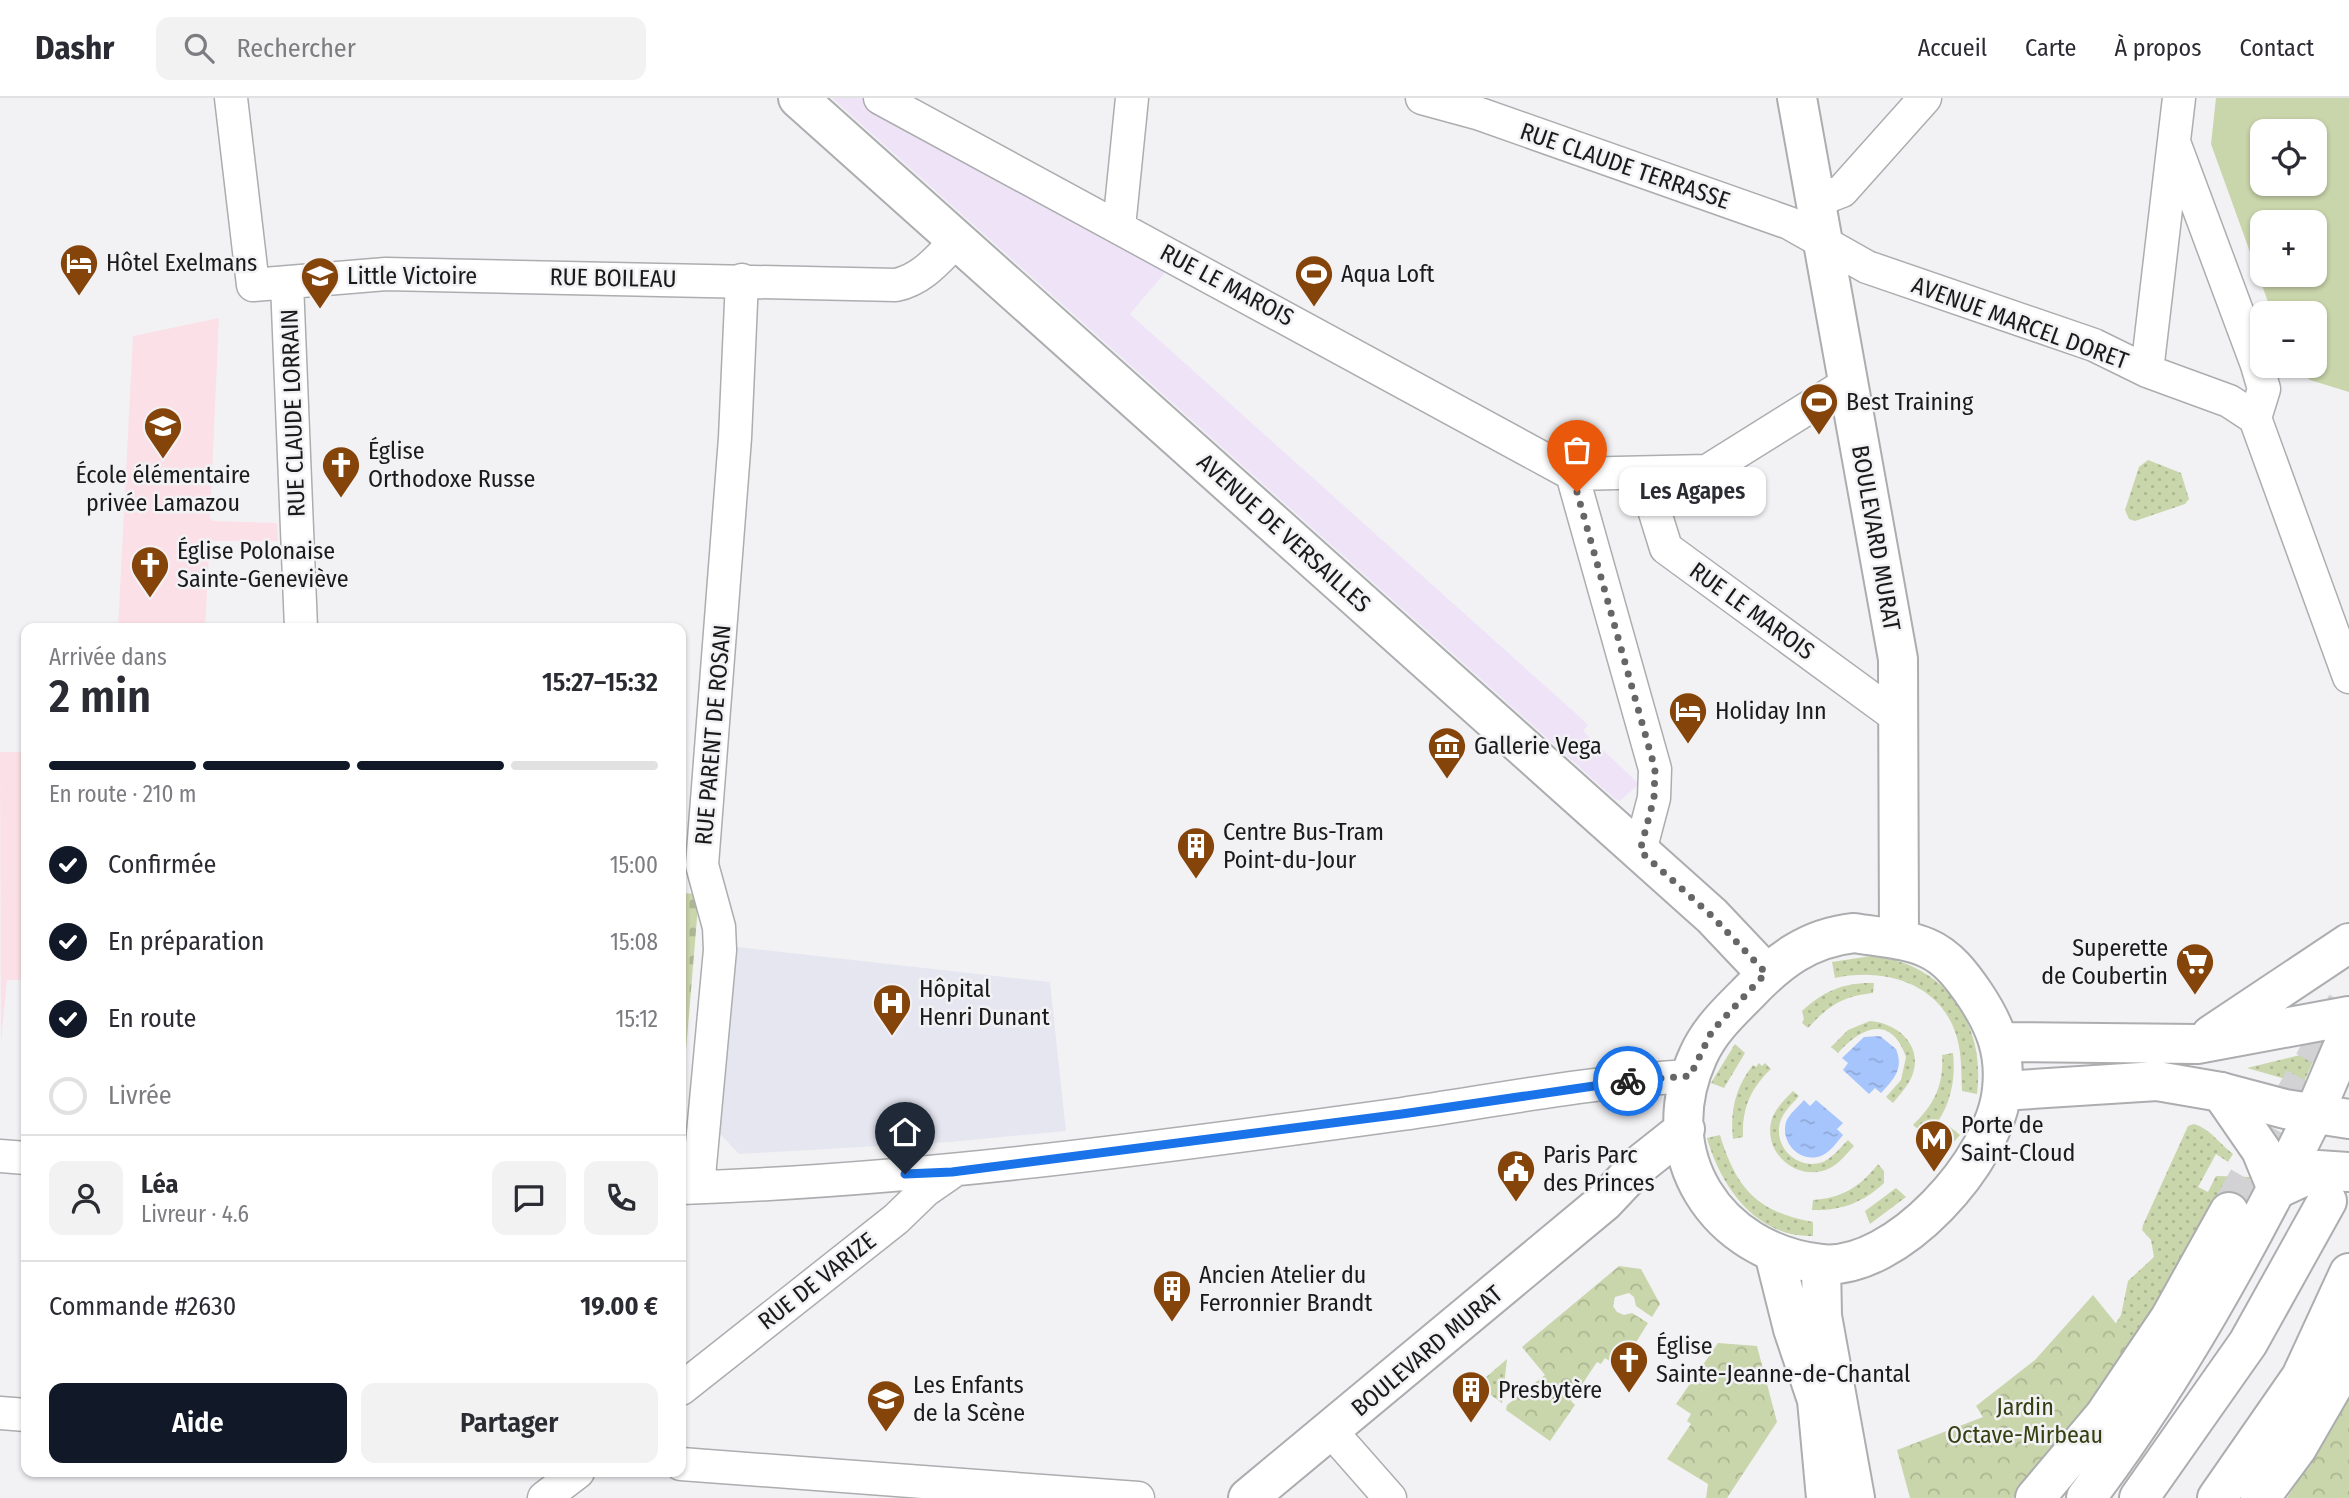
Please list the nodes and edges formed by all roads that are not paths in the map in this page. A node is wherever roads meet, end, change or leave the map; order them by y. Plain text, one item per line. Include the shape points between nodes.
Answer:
1 (232, 98) edge
2 (799, 98) edge
3 (880, 98) edge
4 (1132, 98) edge
5 (1422, 98) edge
6 (1797, 98) edge
7 (1926, 98) edge
8 (2179, 98) edge
9 (2174, 142) junction
10 (1816, 201) junction
11 (1119, 227) junction
12 (957, 240) junction
13 (1824, 243) junction
14 (742, 280) junction
15 (288, 283) junction
16 (2147, 371) junction
17 (1848, 383) junction
18 (2255, 418) junction
19 (1572, 474) junction
20 (1643, 474) junction
21 (301, 623) edge
22 (2349, 677) edge
23 (1901, 720) junction
24 (1640, 851) junction
25 (1899, 940) junction
26 (2349, 943) edge
27 (1766, 973) junction
28 (2349, 1016) edge
29 (2349, 1031) edge
30 (2000, 1042) junction
31 (2197, 1044) junction
32 (1690, 1076) junction
33 (2002, 1091) junction
34 (2221, 1092) junction
35 (2331, 1117) edge
36 (1685, 1129) junction
37 (0, 1156) edge
38 (21, 1158) edge
39 (1690, 1171) junction
40 (952, 1172) junction
41 (2338, 1186) edge
42 (689, 1188) edge
43 (2277, 1189) junction
44 (1604, 1202) junction
45 (2229, 1212) tunnel mouth
46 (1774, 1253) junction
47 (1821, 1264) junction
48 (2349, 1273) edge
49 (2349, 1333) edge
50 (686, 1385) edge
51 (0, 1413) edge
52 (21, 1415) edge
53 (1331, 1431) junction
54 (686, 1464) edge
55 (571, 1477) edge
56 (544, 1498) edge
57 (1138, 1498) edge
58 (1248, 1498) edge
59 (1390, 1498) edge
60 (1826, 1498) edge
61 (1855, 1498) edge
62 (2035, 1498) edge
63 (2086, 1498) edge
64 (2139, 1498) edge
65 (2217, 1498) edge
66 (2260, 1498) edge

1 - 15 street, RUE BOILEAU via 253,285
2 - 12 main road, AVENUE DE VERSAILLES
3 - 11 street, RUE LE MAROIS
4 - 11 street
5 - 13 street, RUE CLAUDE TERRASSE via 1789,222
6 - 10 main road, BOULEVARD MURAT
7 - 10 street via 1842,191
8 - 9 street
9 - 16 street
9 - 18 street via 2257,365 2264,389
10 - 13 main road, BOULEVARD MURAT
11 - 19 street, RUE LE MAROIS
12 - 14 street, RUE BOILEAU via 926,272 909,282
12 - 24 main road, AVENUE DE VERSAILLES
13 - 16 street, AVENUE MARCEL DORET via 1867,267 2094,345
13 - 17 main road, BOULEVARD MURAT
14 - 15 street, RUE BOILEAU via 386,274
14 - 42 street, RUE PARENT DE ROSAN via 735,438 702,865 719,927 720,950
15 - 21 street, RUE CLAUDE LORRAIN
16 - 18 street, AVENUE MARCEL DORET via 2229,401
17 - 20 street via 1707,471
17 - 23 main road, BOULEVARD MURAT via 1898,659
18 - 22 street
19 - 20 street
19 - 24 street via 1655,769 1654,798
20 - 23 street, RUE LE MAROIS via 1666,548
23 - 25 main road, BOULEVARD MURAT
24 - 27 main road, AVENUE DE VERSAILLES
25 - 27 main road via 1854,933 1831,936 1793,952
25 - 30 main road via 1927,948 1948,961 1989,1016
26 - 31 main road
27 - 32 main road via 1712,1031
28 - 31 main road
29 - 35 main road
30 - 31 main road
30 - 33 main road
32 - 36 main road
32 - 40 street
33 - 34 main road via 2157,1081
33 - 47 main road via 1991,1130 1978,1152 1904,1238 1882,1251
34 - 35 main road
34 - 43 main road via 2261,1150
35 - 43 main road
36 - 39 main road
36 - 44 main road, BOULEVARD MURAT via 1637,1167
37 - 38 street
39 - 44 main road, BOULEVARD MURAT
39 - 46 main road via 1727,1224
40 - 42 street
40 - 50 street, RUE DE VARIZE
41 - 43 main road via 2318,1170
41 - 64 main road via 2248,1343
43 - 63 main road via 2200,1330 2131,1438
44 - 53 main road, BOULEVARD MURAT
45 - 62 main road via 2170,1318 2104,1416
46 - 47 main road
46 - 60 main road via 1817,1400
47 - 61 main road via 1822,1316
48 - 65 main road via 2301,1377
49 - 66 main road via 2341,1372 2297,1448
51 - 52 street
53 - 58 main road, BOULEVARD MURAT
53 - 59 street
54 - 57 street
55 - 56 street

